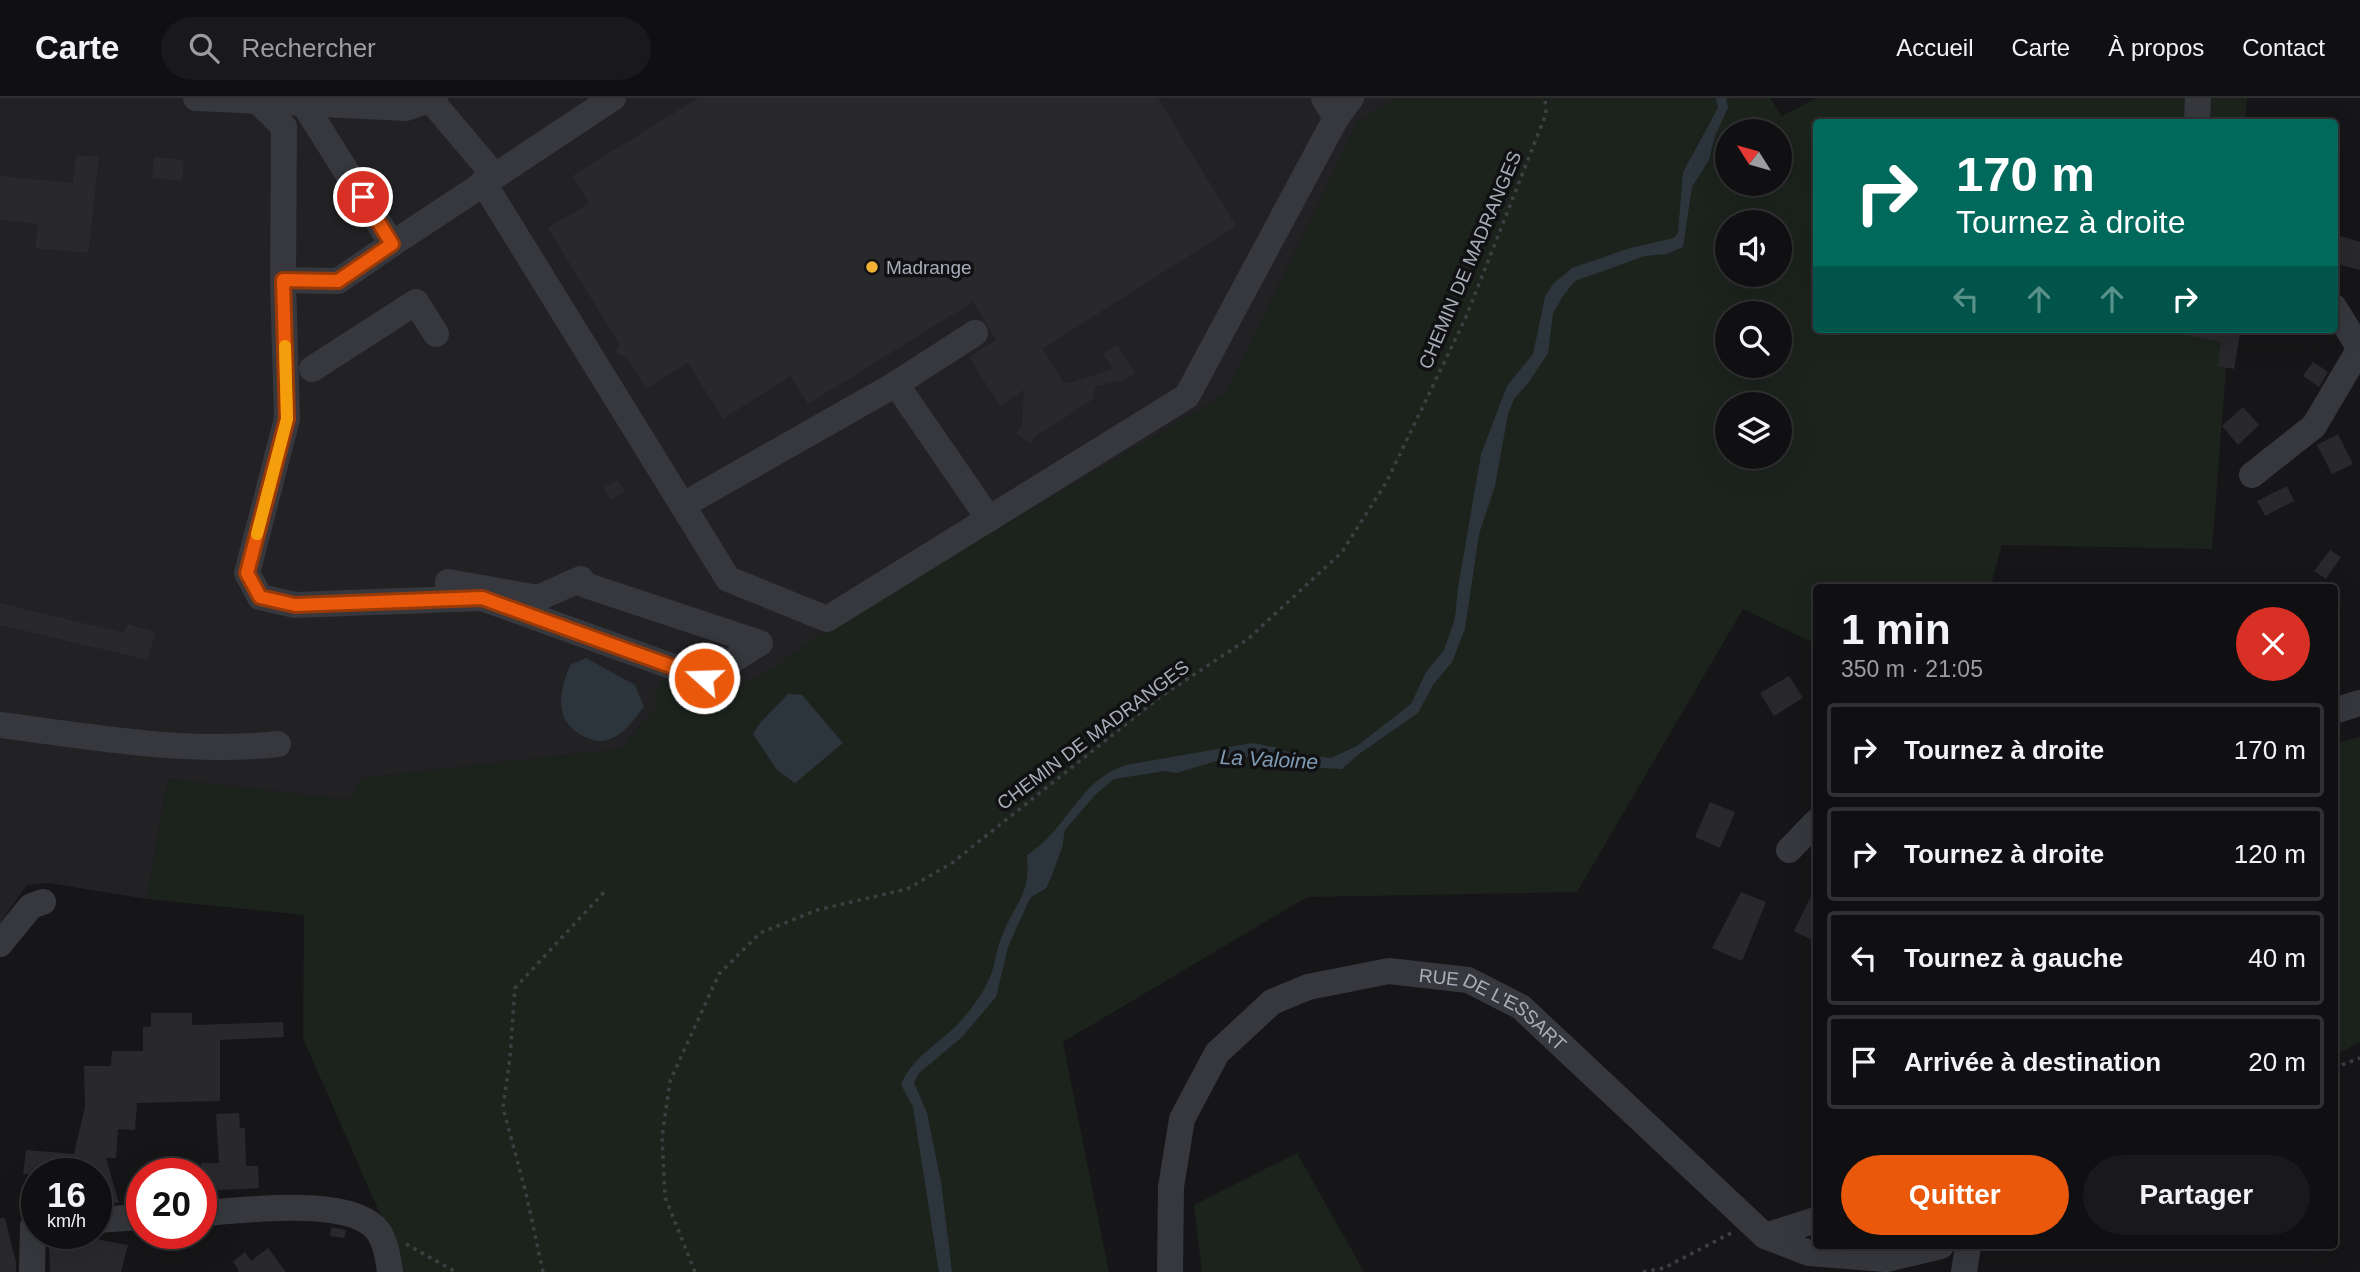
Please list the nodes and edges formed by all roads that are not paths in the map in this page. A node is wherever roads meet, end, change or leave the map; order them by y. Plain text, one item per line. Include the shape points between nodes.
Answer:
1 (196, 98) edge
2 (613, 98) edge
3 (2198, 98) edge
4 (431, 99) edge
5 (259, 102) junction
6 (304, 104) junction
7 (1337, 105) edge
8 (2197, 119) edge
9 (489, 179) junction
10 (392, 244) junction
11 (283, 280) junction
12 (2338, 313) edge
13 (975, 333) dead end
14 (436, 334) dead end
15 (2360, 349) edge
16 (312, 369) dead end
17 (896, 384) junction
18 (2252, 475) dead end
19 (683, 505) junction
20 (989, 519) junction
21 (448, 582) dead end
22 (2360, 703) edge
23 (2338, 710) edge
24 (0, 725) edge
25 (278, 744) dead end
26 (1813, 825) edge
27 (1789, 850) dead end
28 (43, 902) dead end
29 (0, 943) edge
30 (217, 1212) edge
31 (1813, 1220) edge
32 (1758, 1229) junction
33 (32, 1249) edge
34 (1928, 1249) edge
35 (1968, 1249) edge
36 (32, 1272) edge
37 (390, 1272) edge
38 (1170, 1272) edge
39 (1964, 1272) edge

1 - 5 street
2 - 9 street
3 - 8 street
4 - 6 street via 406,108
4 - 9 street
5 - 6 street
5 - 11 street via 284,127
6 - 10 street
7 - 20 street via 1187,396
9 - 10 street
9 - 19 street
10 - 11 street via 338,281
11 - 21 street via 287,419 247,573 260,597 295,605 482,598 704,678 760,643 585,585 582,579 538,598
12 - 15 street
13 - 17 street
14 - 16 street via 416,302
15 - 18 street via 2314,426
17 - 19 street
17 - 20 street
19 - 20 street via 728,579 827,619
22 - 23 street
24 - 25 street via 169,746
26 - 27 street
28 - 29 street via 31,906
30 - 37 street via 325,1208 360,1217 377,1230 387,1250
31 - 32 street
32 - 34 street, RUE DE L'ESSART via 1809,1253 1886,1259
32 - 38 street, RUE DE L'ESSART via 1521,1007 1468,980 1389,971 1308,987 1272,1002 1217,1053 1182,1119 1171,1187
33 - 36 street
35 - 39 street

